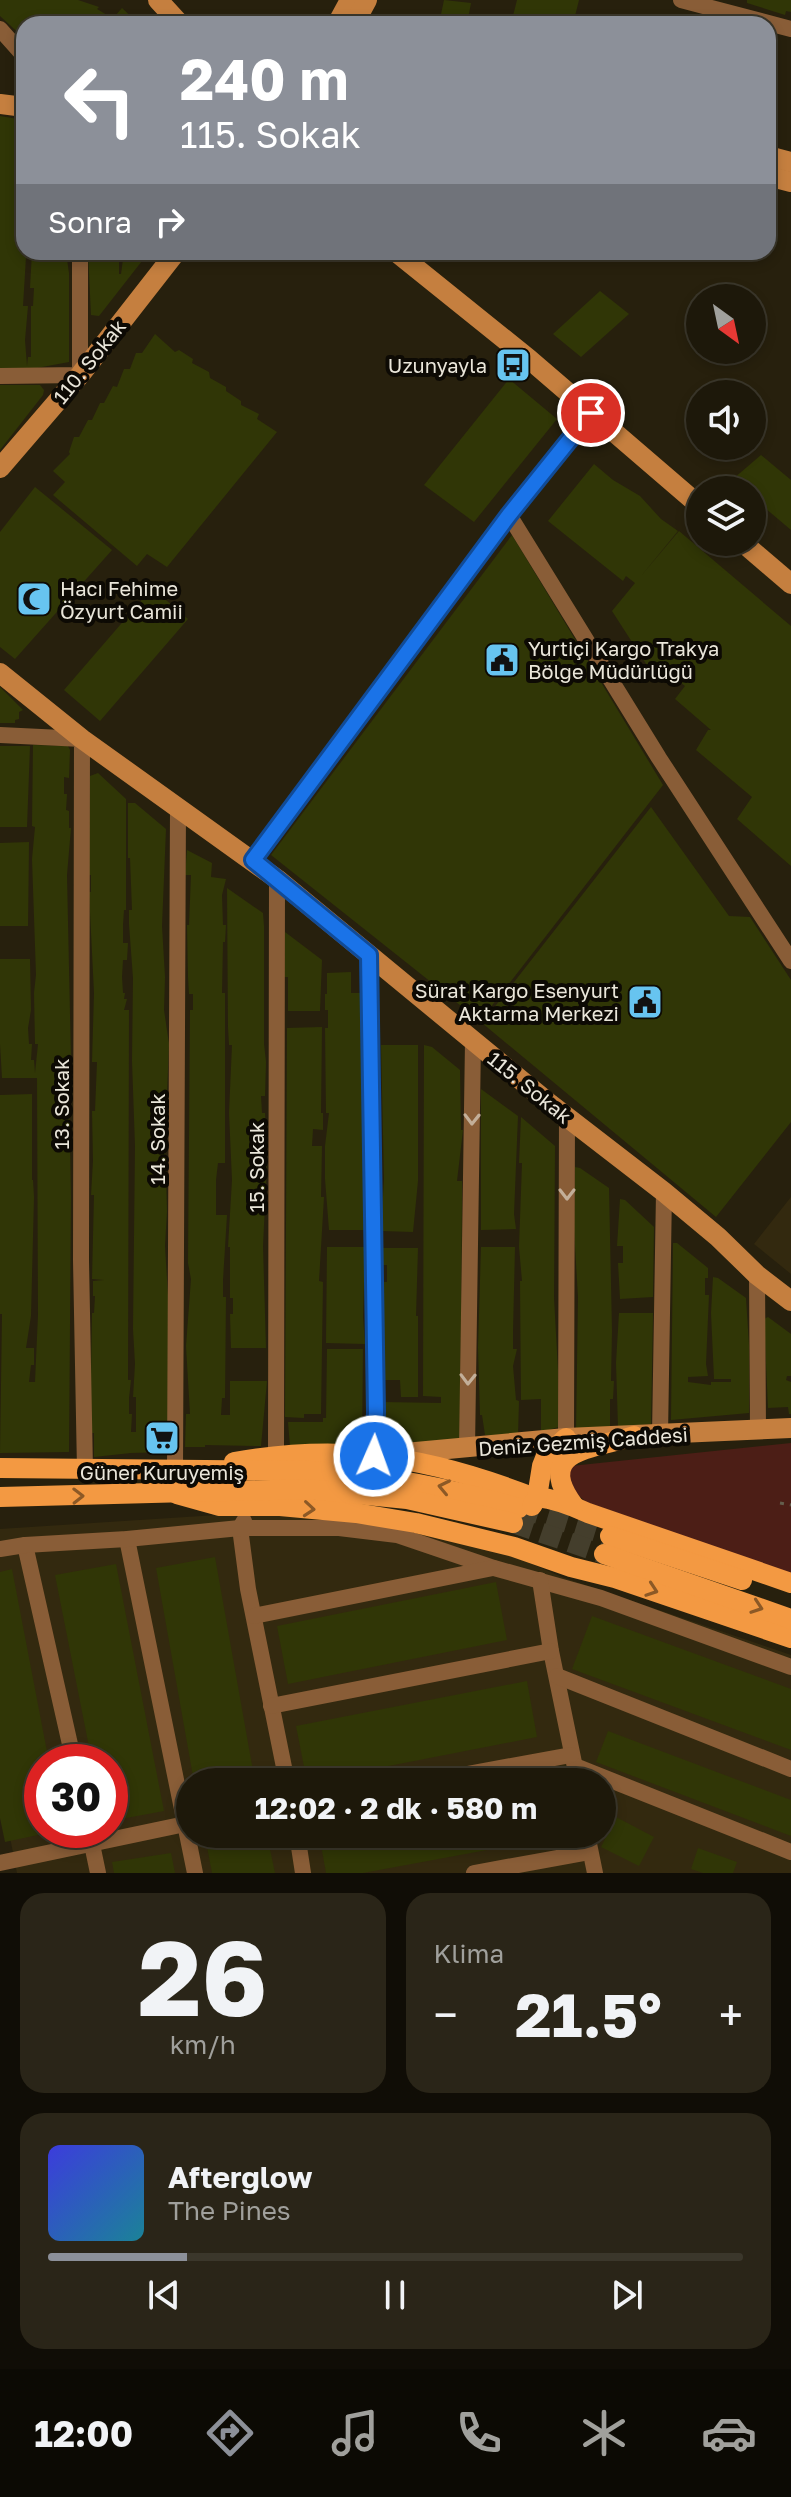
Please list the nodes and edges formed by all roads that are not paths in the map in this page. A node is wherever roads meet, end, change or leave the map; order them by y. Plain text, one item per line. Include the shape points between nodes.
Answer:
1 (158, 0) edge
2 (681, 0) edge
3 (173, 16) edge
4 (742, 16) edge
5 (0, 29) edge
6 (16, 47) edge
7 (80, 260) edge
8 (170, 260) edge
9 (406, 260) edge
10 (80, 375) junction
11 (0, 376) edge
12 (591, 413) junction
13 (0, 468) edge
14 (686, 494) edge
15 (509, 515) junction
16 (758, 556) edge
17 (791, 584) edge
18 (0, 673) edge
19 (0, 735) edge
20 (82, 739) junction
21 (178, 808) junction
22 (253, 860) junction
23 (277, 879) junction
24 (369, 955) junction
25 (791, 961) edge
26 (473, 1041) junction
27 (567, 1116) junction
28 (664, 1192) junction
29 (757, 1275) junction
30 (791, 1301) edge
31 (791, 1428) edge
32 (758, 1430) junction
33 (660, 1435) junction
34 (634, 1436) junction
35 (566, 1438) junction
36 (467, 1449) junction
37 (276, 1455) junction
38 (374, 1456) junction
39 (0, 1468) edge
40 (85, 1470) junction
41 (175, 1471) junction
42 (177, 1494) junction
43 (0, 1497) edge
44 (252, 1505) junction
45 (220, 1506) junction
46 (526, 1506) junction
47 (574, 1506) junction
48 (594, 1515) junction
49 (240, 1528) junction
50 (127, 1539) junction
51 (25, 1545) junction
52 (0, 1549) edge
53 (527, 1552) junction
54 (494, 1568) junction
55 (577, 1569) junction
56 (540, 1580) junction
57 (791, 1583) edge
58 (791, 1596) edge
59 (254, 1616) junction
60 (791, 1619) edge
61 (791, 1638) edge
62 (551, 1651) junction
63 (791, 1667) edge
64 (557, 1676) junction
65 (271, 1706) junction
66 (70, 1744) edge
67 (284, 1768) edge
68 (575, 1768) edge
69 (791, 1769) edge
70 (176, 1771) edge
71 (616, 1784) edge
72 (176, 1825) edge
73 (128, 1832) edge
74 (52, 1848) edge
75 (93, 1848) edge
76 (191, 1848) edge
77 (299, 1848) edge
78 (589, 1848) edge
79 (590, 1852) junction
80 (791, 1852) edge
81 (0, 1863) edge
82 (98, 1873) edge
83 (195, 1873) edge
84 (303, 1873) edge
85 (474, 1873) edge
86 (595, 1873) edge

1 - 3 street
2 - 4 street
5 - 6 street
7 - 10 street
8 - 10 street, 110. Sokak
9 - 12 street
10 - 11 street
10 - 13 street, 110. Sokak
12 - 14 street
12 - 15 street
15 - 22 street
15 - 25 street
16 - 17 street
18 - 20 street, 115. Sokak
19 - 20 street
20 - 21 street, 115. Sokak
20 - 40 street, 13. Sokak
21 - 22 street, 115. Sokak
21 - 41 street, 14. Sokak
22 - 23 street, 115. Sokak
23 - 24 street, 115. Sokak
23 - 37 street, 15. Sokak
24 - 26 street, 115. Sokak
24 - 38 street
26 - 27 street, 115. Sokak
26 -> 36 street
27 - 28 street, 115. Sokak
27 -> 35 street
28 - 29 street, 115. Sokak
28 - 33 street
29 - 30 street, 115. Sokak
29 - 32 street
31 - 32 street, Deniz Gezmiş Caddesi
32 - 33 street, Deniz Gezmiş Caddesi
33 - 34 street, Deniz Gezmiş Caddesi
34 - 35 street, Deniz Gezmiş Caddesi
34 - 47 main road via 575,1451 566,1459 559,1480
35 - 36 street, Deniz Gezmiş Caddesi
35 - 46 main road via 546,1456
36 - 38 street, Deniz Gezmiş Caddesi
37 - 38 main road
37 - 41 main road
38 - 46 main road via 475,1478
39 - 40 main road
40 - 41 main road
46 -> 41 main road via 361,1474
43 -> 42 main road
42 - 45 main road
42 - 46 main road via 307,1489
44 - 45 main road
44 - 49 street
44 -> 53 main road via 416,1523
45 - 49 street
46 - 47 main road via 553,1499
46 - 53 main road via 522,1533
47 - 48 main road
48 - 55 main road via 603,1528 601,1549 593,1562
48 - 57 main road
49 - 50 street
49 - 54 street via 339,1528 397,1535
49 - 59 street
50 - 51 street
50 - 70 street
51 - 52 street
51 - 66 street
53 - 55 main road
54 - 56 street
54 - 59 street
55 -> 61 main road
56 - 62 street
56 - 63 street
58 -> 60 main road via 607,1545
59 - 65 street
62 - 64 street
62 - 65 street
64 - 68 street
64 - 69 street
65 - 67 street
71 - 80 street
72 - 73 street
74 - 81 street
75 - 82 street
76 - 83 street
77 - 84 street
78 - 79 street
79 - 85 street
79 - 86 street

